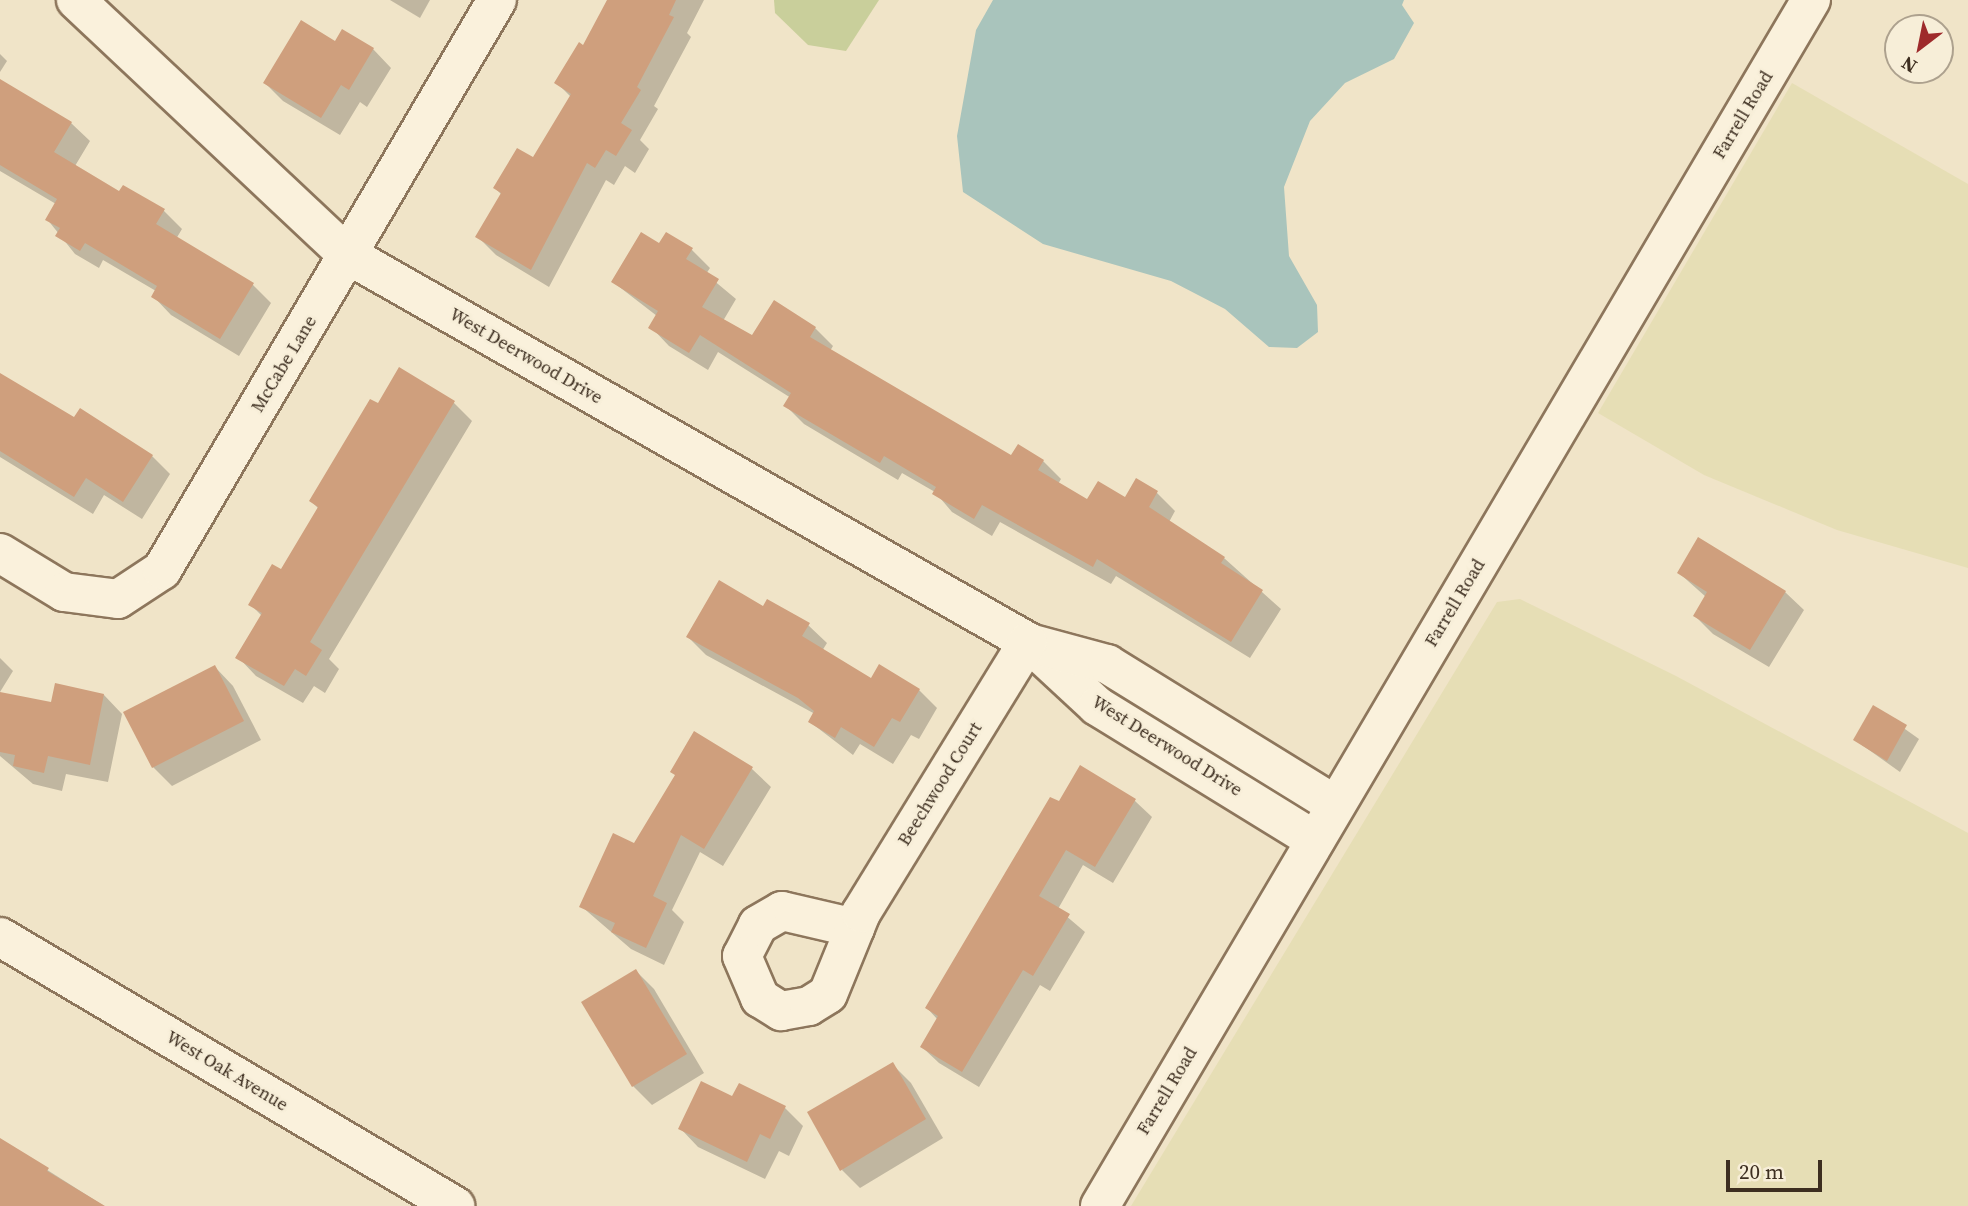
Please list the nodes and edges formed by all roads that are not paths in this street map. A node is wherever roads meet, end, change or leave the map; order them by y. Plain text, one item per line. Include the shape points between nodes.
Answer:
1 (76, 0) edge
2 (497, 0) edge
3 (1811, 0) edge
4 (348, 255) junction
5 (0, 553) edge
6 (1028, 642) junction
7 (1335, 805) junction
8 (1315, 840) junction
9 (855, 928) dead end
10 (0, 937) edge
11 (455, 1206) edge
12 (1100, 1206) edge

1 - 4 street, West Deerwood Drive
2 - 4 street, McCabe Lane
3 - 7 street, Farrell Road
4 - 5 street, McCabe Lane via 162,570 118,599 64,592
4 - 6 street, West Deerwood Drive
6 - 7 street, West Deerwood Drive via 1107,664
6 - 8 street, West Deerwood Drive via 1097,706
6 - 9 street, Beechwood Court
7 - 8 street, Farrell Road
8 - 12 street, Farrell Road
10 - 11 street, West Oak Avenue

